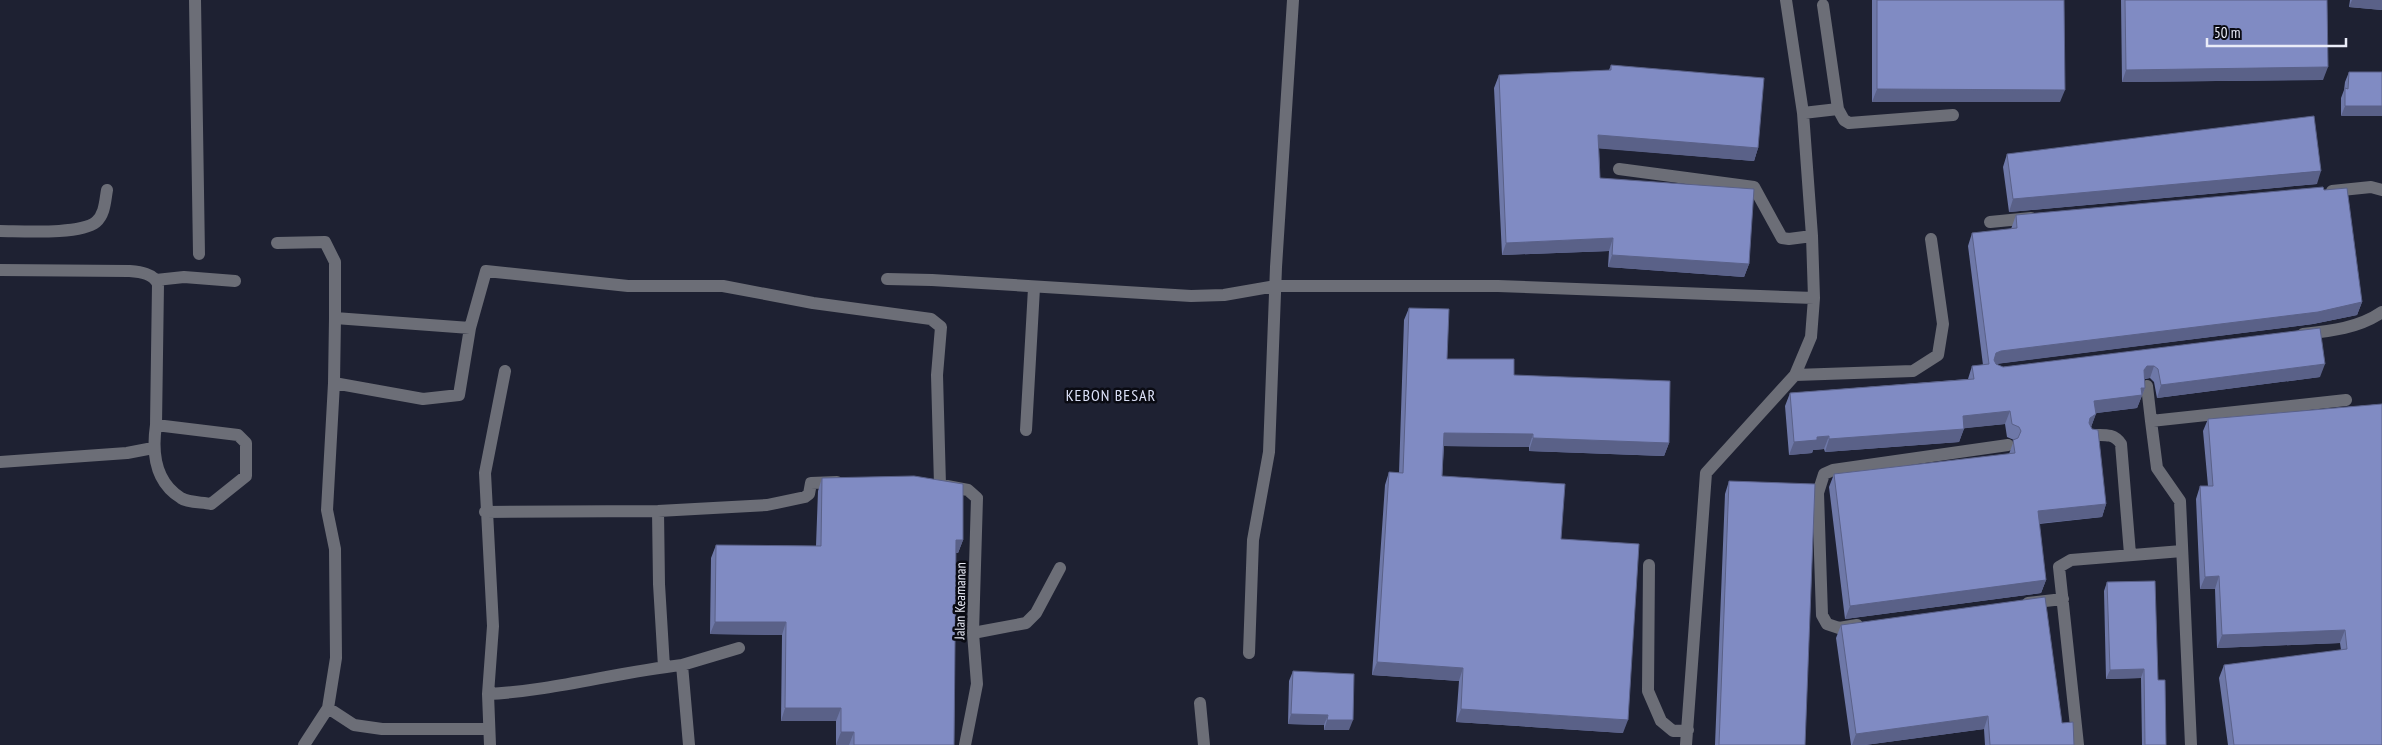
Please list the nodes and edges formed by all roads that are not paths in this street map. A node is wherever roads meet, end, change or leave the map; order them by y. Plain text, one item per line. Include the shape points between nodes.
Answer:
1 (195, 0) edge
2 (1293, 0) edge
3 (1786, 0) edge
4 (1823, 5) dead end
5 (1838, 109) junction
6 (1803, 113) junction
7 (1952, 116) dead end
8 (1619, 169) dead end
9 (107, 190) dead end
10 (2382, 190) edge
11 (2322, 192) edge
12 (2048, 217) edge
13 (1990, 222) dead end
14 (0, 232) edge
15 (1812, 236) junction
16 (1931, 239) dead end
17 (277, 243) dead end
18 (199, 254) dead end
19 (0, 270) edge
20 (156, 280) junction
21 (887, 280) dead end
22 (235, 281) dead end
23 (1276, 286) junction
24 (1034, 288) junction
25 (1814, 298) junction
26 (2382, 312) edge
27 (335, 318) junction
28 (470, 328) junction
29 (2294, 335) edge
30 (505, 371) dead end
31 (1795, 375) junction
32 (334, 382) junction
33 (2147, 386) edge
34 (2346, 400) dead end
35 (2152, 421) junction
36 (156, 425) junction
37 (1026, 430) dead end
38 (2092, 435) edge
39 (2008, 444) dead end
40 (153, 448) junction
41 (0, 462) edge
42 (853, 482) edge
43 (658, 511) junction
44 (486, 512) junction
45 (2182, 551) junction
46 (2130, 554) junction
47 (1649, 565) dead end
48 (1060, 568) dead end
49 (2063, 599) junction
50 (2014, 605) edge
51 (1868, 624) edge
52 (973, 633) junction
53 (739, 648) dead end
54 (1249, 653) dead end
55 (682, 665) junction
56 (664, 667) junction
57 (488, 694) junction
58 (1200, 703) dead end
59 (328, 708) junction
60 (488, 729) junction
61 (1688, 730) junction
62 (304, 745) edge
63 (490, 745) edge
64 (689, 745) edge
65 (965, 745) edge
66 (1204, 745) edge
67 (1686, 745) edge
68 (2078, 745) edge
69 (2191, 745) edge

1 - 18 street
2 - 23 street
3 - 6 street
4 - 5 street
5 - 6 street
5 - 7 street via 1849,123
6 - 15 street
8 - 15 street via 1754,187 1782,238
9 - 14 street via 104,210 95,222 77,229
10 - 11 street via 2371,187
12 - 13 street
15 - 25 street
16 - 31 street via 1943,324 1938,355 1913,371
17 - 27 street via 325,242 335,262
19 - 20 street via 129,271 147,274
20 - 22 street via 184,277
20 - 36 street
21 - 24 street
23 - 24 street via 1224,295 1191,296
23 - 25 street via 1498,286
23 - 54 street via 1269,452 1253,540
24 - 37 street
25 - 31 street via 1811,337
26 - 29 street via 2370,320 2334,330
27 - 28 street
27 - 32 street
28 - 32 street via 459,395 423,399
28 - 52 street, Jalan Keamanan via 486,271 628,286 723,286 813,303 930,319 941,327 935,484 968,490 977,498
30 - 44 street via 485,473
31 - 61 street via 1706,473
32 - 59 street via 327,510 335,549 336,658
33 - 35 street
34 - 35 street
35 - 45 street via 2157,468 2180,501
36 - 40 street
36 - 40 street via 238,435 246,443 246,476 211,504 182,499 161,479
38 - 46 street via 2109,434 2121,444
39 - 51 street via 1824,474 1818,493 1822,615 1827,624 1839,628
40 - 41 street via 127,453
42 - 43 street via 811,483 809,494 792,502
43 - 44 street
43 - 56 street
44 - 57 street via 493,626
45 - 46 street
45 - 69 street
46 - 49 street via 2071,560 2059,567
47 - 61 street via 1648,691 1661,721 1673,731
48 - 52 street via 1036,613 1026,623
49 - 50 street
49 - 68 street
52 - 65 street, Jalan Keamanan via 977,684
53 - 55 street
55 - 56 street
55 - 64 street
56 - 57 street via 527,692
57 - 60 street
58 - 66 street
59 - 60 street via 354,725 382,730
59 - 62 street
60 - 63 street
61 - 67 street

